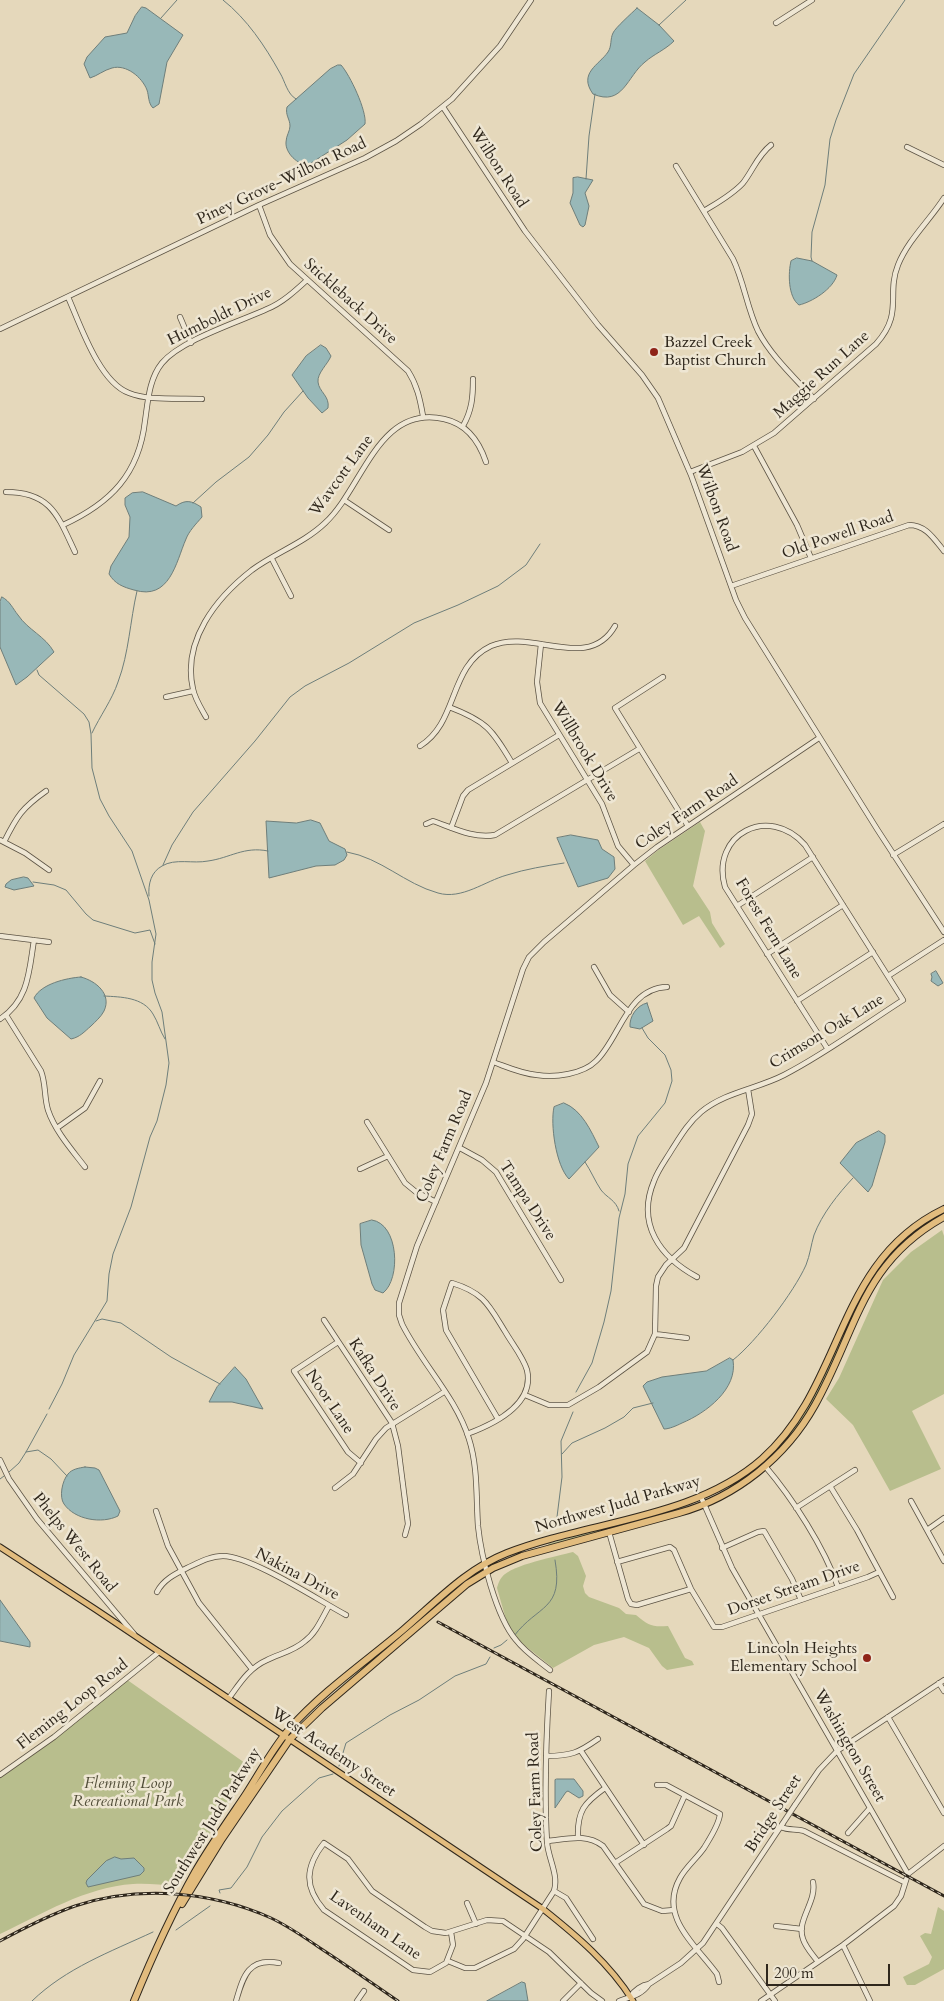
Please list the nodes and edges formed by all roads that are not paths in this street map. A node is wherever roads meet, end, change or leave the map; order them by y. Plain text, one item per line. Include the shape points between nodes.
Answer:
1 (531, 0) edge
2 (812, 0) edge
3 (776, 23) dead end
4 (443, 108) junction
5 (771, 145) dead end
6 (907, 147) dead end
7 (944, 165) edge
8 (676, 166) dead end
9 (944, 198) edge
10 (259, 206) junction
11 (704, 212) junction
12 (307, 280) junction
13 (68, 297) junction
14 (180, 317) dead end
15 (0, 329) edge
16 (191, 343) junction
17 (473, 379) dead end
18 (148, 397) junction
19 (202, 399) dead end
20 (814, 399) junction
21 (423, 416) junction
22 (463, 426) junction
23 (754, 446) junction
24 (486, 462) dead end
25 (690, 472) junction
26 (6, 492) dead end
27 (344, 500) junction
28 (63, 525) junction
29 (389, 530) dead end
30 (944, 551) edge
31 (75, 552) dead end
32 (811, 558) junction
33 (272, 559) junction
34 (732, 586) junction
35 (291, 596) dead end
36 (616, 626) dead end
37 (541, 644) junction
38 (663, 677) dead end
39 (193, 691) junction
40 (166, 696) dead end
41 (449, 707) junction
42 (206, 717) dead end
43 (559, 735) junction
44 (819, 738) junction
45 (420, 746) dead end
46 (639, 749) junction
47 (512, 763) junction
48 (588, 781) junction
49 (46, 791) dead end
50 (426, 824) dead end
51 (944, 824) edge
52 (688, 826) junction
53 (451, 828) junction
54 (2, 841) edge
55 (893, 855) junction
56 (813, 857) junction
57 (634, 865) junction
58 (49, 870) dead end
59 (842, 905) junction
60 (737, 906) junction
61 (944, 932) edge
62 (0, 936) edge
63 (34, 940) junction
64 (944, 940) edge
65 (49, 942) dead end
66 (873, 952) junction
67 (767, 954) junction
68 (594, 968) dead end
69 (888, 976) junction
70 (667, 987) dead end
71 (903, 1000) joint
72 (797, 1001) junction
73 (629, 1012) junction
74 (6, 1015) junction
75 (0, 1019) edge
76 (828, 1048) junction
77 (493, 1062) junction
78 (100, 1080) dead end
79 (748, 1089) junction
80 (367, 1122) dead end
81 (57, 1128) junction
82 (460, 1148) junction
83 (388, 1156) junction
84 (84, 1167) dead end
85 (360, 1169) dead end
86 (436, 1202) junction
87 (944, 1209) edge
88 (944, 1217) edge
89 (671, 1260) junction
90 (697, 1277) dead end
91 (561, 1280) dead end
92 (324, 1320) dead end
93 (655, 1334) junction
94 (687, 1338) dead end
95 (338, 1342) junction
96 (444, 1392) junction
97 (525, 1395) junction
98 (498, 1418) junction
99 (392, 1424) junction
100 (467, 1434) junction
101 (0, 1460) edge
102 (361, 1463) junction
103 (766, 1466) junction
104 (855, 1470) dead end
105 (830, 1486) junction
106 (335, 1488) dead end
107 (700, 1497) junction
108 (911, 1501) dead end
109 (704, 1504) junction
110 (796, 1508) junction
111 (156, 1511) dead end
112 (944, 1518) edge
113 (927, 1530) junction
114 (609, 1532) junction
115 (405, 1535) dead end
116 (0, 1547) edge
117 (722, 1548) junction
118 (944, 1561) edge
119 (617, 1562) junction
120 (485, 1563) junction
121 (181, 1571) junction
122 (487, 1571) junction
123 (879, 1572) junction
124 (838, 1587) junction
125 (691, 1589) junction
126 (158, 1592) dead end
127 (893, 1596) dead end
128 (801, 1600) junction
129 (329, 1606) junction
130 (758, 1614) junction
131 (346, 1615) dead end
132 (136, 1637) junction
133 (159, 1652) junction
134 (252, 1669) junction
135 (550, 1670) dead end
136 (942, 1681) edge
137 (549, 1691) dead end
138 (944, 1691) edge
139 (229, 1698) junction
140 (888, 1717) junction
141 (287, 1737) junction
142 (598, 1739) dead end
143 (581, 1751) junction
144 (837, 1751) junction
145 (546, 1756) junction
146 (0, 1775) edge
147 (656, 1785) dead end
148 (605, 1788) junction
149 (685, 1795) junction
150 (870, 1808) junction
151 (944, 1813) edge
152 (782, 1825) junction
153 (848, 1832) dead end
154 (578, 1838) junction
155 (547, 1840) junction
156 (644, 1845) junction
157 (944, 1846) edge
158 (616, 1863) junction
159 (908, 1874) junction
160 (813, 1882) dead end
161 (904, 1882) junction
162 (554, 1891) junction
163 (467, 1903) dead end
164 (543, 1909) junction
165 (674, 1910) junction
166 (476, 1924) junction
167 (717, 1924) junction
168 (776, 1926) dead end
169 (802, 1929) junction
170 (451, 1932) junction
171 (525, 1935) junction
172 (593, 1939) dead end
173 (843, 1946) junction
174 (698, 1949) junction
175 (448, 1961) junction
176 (818, 1962) junction
177 (279, 1963) dead end
178 (719, 1982) dead end
179 (581, 1983) junction
180 (364, 1991) dead end
181 (770, 1994) junction
182 (632, 1999) edge
183 (134, 2001) edge
184 (236, 2001) edge
185 (357, 2001) edge
186 (563, 2001) edge
187 (602, 2001) edge
188 (619, 2001) edge
189 (761, 2001) edge
190 (775, 2001) edge
191 (870, 2001) edge

1 - 4 street, Piney Grove-Wilbon Road via 494,54
2 - 3 street
4 - 10 street, Piney Grove-Wilbon Road via 388,146
4 - 25 street, Wilbon Road via 525,231 652,389
5 - 11 street via 763,151 737,189
6 - 7 street
8 - 11 street
9 - 20 street, Maggie Run Lane via 898,265 894,276 893,312 884,335
10 - 12 street, Stickleback Drive via 270,235 283,256
10 - 13 street, Piney Grove-Wilbon Road
11 - 20 street via 737,266 758,330 769,348
12 - 16 street, Humboldt Drive via 267,310
12 - 21 street, Stickleback Drive via 408,371 419,394
13 - 15 street, Piney Grove-Wilbon Road
13 - 18 street via 103,370 128,393
14 - 16 street
16 - 18 street, Humboldt Drive via 168,356 154,376
17 - 22 street via 470,413
18 - 19 street
18 - 28 street, Humboldt Drive via 143,440 120,486 108,499
20 - 23 street, Maggie Run Lane
21 - 22 street, Wavcott Lane via 446,419
21 - 27 street, Wavcott Lane via 407,420 385,438
22 - 24 street via 480,447
23 - 25 street, Maggie Run Lane
23 - 32 street
25 - 34 street, Wilbon Road
26 - 28 street via 36,496 51,508
27 - 29 street
27 - 33 street, Wavcott Lane via 319,528
28 - 31 street
30 - 32 street, Old Powell Road via 925,530 909,525
32 - 34 street, Old Powell Road
33 - 35 street
33 - 39 street, Wavcott Lane via 236,585 202,625 191,664
34 - 44 street, Wilbon Road via 745,618
36 - 37 street via 611,634 589,648
37 - 41 street via 524,640 504,642 484,650 464,670
37 - 43 street, Willbrook Drive via 537,682 540,703
38 - 46 street via 615,708
39 - 40 street
39 - 42 street, Wavcott Lane
41 - 45 street via 438,731
41 - 47 street via 486,725 498,738
43 - 47 street
43 - 48 street, Willbrook Drive
44 - 52 street, Coley Farm Road
44 - 55 street, Wilbon Road
46 - 48 street
46 - 52 street
47 - 53 street via 468,790
48 - 53 street via 496,835 475,836
48 - 57 street, Willbrook Drive via 602,804 618,846
49 - 54 street via 16,817
50 - 53 street via 432,821
51 - 55 street
52 - 57 street, Coley Farm Road
54 - 58 street via 25,852
55 - 61 street, Wilbon Road
56 - 59 street, Forest Fern Lane
56 - 60 street
56 - 60 street, Forest Fern Lane via 799,839 779,826 756,826 741,833 728,847 722,867 725,887
57 - 77 street, Coley Farm Road via 529,957
59 - 66 street, Forest Fern Lane
59 - 67 street
60 - 67 street, Forest Fern Lane
62 - 63 street
63 - 65 street
63 - 74 street via 24,992
64 - 69 street
66 - 69 street, Forest Fern Lane
66 - 72 street
67 - 72 street, Forest Fern Lane
68 - 73 street via 610,995
69 - 71 street, Forest Fern Lane
70 - 73 street via 651,990
71 - 76 street, Crimson Oak Lane
72 - 76 street, Forest Fern Lane
73 - 77 street via 600,1057 584,1069 538,1075
74 - 75 street
74 - 81 street via 41,1071 49,1113
76 - 79 street, Crimson Oak Lane via 782,1076
77 - 82 street, Coley Farm Road
78 - 81 street via 85,1108
79 - 89 street via 752,1114 748,1126 687,1243
79 - 89 street, Crimson Oak Lane via 721,1099 697,1116 654,1181 648,1206 650,1223 657,1242
80 - 83 street
81 - 84 street
82 - 86 street, Coley Farm Road
82 - 91 street, Tampa Drive via 496,1172
83 - 85 street
83 - 86 street via 408,1187
86 - 96 street, Coley Farm Road via 410,1266 399,1311 405,1331
87 - 107 highway, Northwest Judd Parkway via 902,1237 872,1270 811,1396 784,1436 751,1468
88 - 103 highway, Northwest Judd Parkway via 913,1238 880,1272 866,1294 812,1410 786,1446
89 - 90 street, Crimson Oak Lane
89 - 93 street via 657,1281
92 - 95 street, Kafka Drive
93 - 94 street
93 - 97 street via 641,1358 573,1403 555,1406
95 - 99 street, Kafka Drive
95 - 102 street, Noor Lane via 294,1371 348,1452
96 - 99 street
96 - 100 street, Coley Farm Road
97 - 98 street via 515,1408
97 - 98 street via 528,1376 525,1365 489,1306 474,1291 452,1283 443,1310 446,1330
98 - 100 street
99 - 102 street via 376,1439
99 - 115 street, Kafka Drive via 408,1524
100 - 120 street, Coley Farm Road via 475,1468
101 - 132 street, Phelps West Road via 37,1519
102 - 106 street
103 - 109 highway, Northwest Judd Parkway
103 - 110 street
104 - 105 street
105 - 110 street
105 - 123 street
107 - 109 street, Washington Street
107 - 120 highway, Northwest Judd Parkway via 528,1546
108 - 113 street
109 - 114 highway, Northwest Judd Parkway
109 - 117 street, Washington Street
110 - 124 street
111 - 121 street
112 - 113 street
113 - 118 street
114 - 119 street
114 - 122 highway, Northwest Judd Parkway via 522,1556
116 - 132 main road, West Academy Street
117 - 128 street via 764,1532
117 - 130 street, Washington Street
119 - 125 street, Dorset Stream Drive via 670,1547
119 - 125 street via 631,1604
120 - 122 street, Coley Farm Road
120 - 141 highway, Northwest Judd Parkway via 456,1583 320,1699
121 - 126 street, Nakina Drive via 162,1583
121 - 129 street, Nakina Drive via 210,1558 238,1558
121 - 134 street via 199,1603
122 - 135 street, Coley Farm Road via 512,1636
122 - 141 highway, Northwest Judd Parkway via 460,1590
123 - 124 street, Dorset Stream Drive
123 - 127 street
124 - 128 street, Dorset Stream Drive
125 - 130 street, Dorset Stream Drive via 714,1627
128 - 130 street, Dorset Stream Drive
129 - 131 street, Nakina Drive
129 - 134 street via 304,1642
130 - 144 street, Washington Street
132 - 133 main road, West Academy Street
133 - 139 main road, West Academy Street
133 - 146 street, Fleming Loop Road via 54,1737
134 - 139 street
136 - 138 street
136 - 140 street, Bridge Street
137 - 145 street, Coley Farm Road
139 - 141 main road, West Academy Street
140 - 144 street, Bridge Street
140 - 151 street
141 - 164 main road, West Academy Street
141 - 183 highway, Southwest Judd Parkway via 209,1849 183,1894
142 - 143 street
143 - 145 street via 570,1756
143 - 148 street
144 - 150 street, Washington Street
144 - 152 street, Bridge Street, bridge via 819,1770
145 - 155 street, Coley Farm Road
147 - 149 street via 666,1785
148 - 154 street via 584,1806 578,1824
148 - 156 street
149 - 156 street via 671,1826
149 - 165 street via 720,1814 720,1817 705,1846 679,1880
150 - 153 street
150 - 159 street, Washington Street
152 - 161 street via 788,1830 804,1831
152 - 167 street, Bridge Street
154 - 155 street
154 - 158 street via 597,1841
155 - 162 street, Coley Farm Road via 555,1876
156 - 158 street
157 - 159 street
158 - 165 street via 644,1904 662,1911
159 - 161 street
160 - 169 street via 815,1892
161 - 173 street via 901,1896 894,1906
162 - 164 street
162 - 172 street via 566,1898
163 - 166 street
164 - 171 street
164 - 182 main road, West Academy Street via 594,1952
165 - 174 street via 682,1931
166 - 170 street
166 - 171 street via 503,1921
167 - 174 street, Bridge Street
167 - 181 street
168 - 169 street
169 - 176 street via 805,1942
170 - 175 street via 453,1945
170 - 175 street, Lavenham Lane via 425,1927 379,1896 348,1859 324,1843 312,1860 309,1877 313,1894 324,1910 412,1970 430,1972
171 - 175 street via 514,1949 475,1968 465,1968
171 - 179 street via 549,1952
173 - 176 street
173 - 191 street
174 - 178 street via 717,1974
174 - 182 street, Bridge Street
176 - 181 street
177 - 184 street via 258,1963 249,1969 242,1977
179 - 186 street
179 - 187 street
180 - 185 street
181 - 189 street
181 - 190 street
182 - 188 street, Bridge Street

